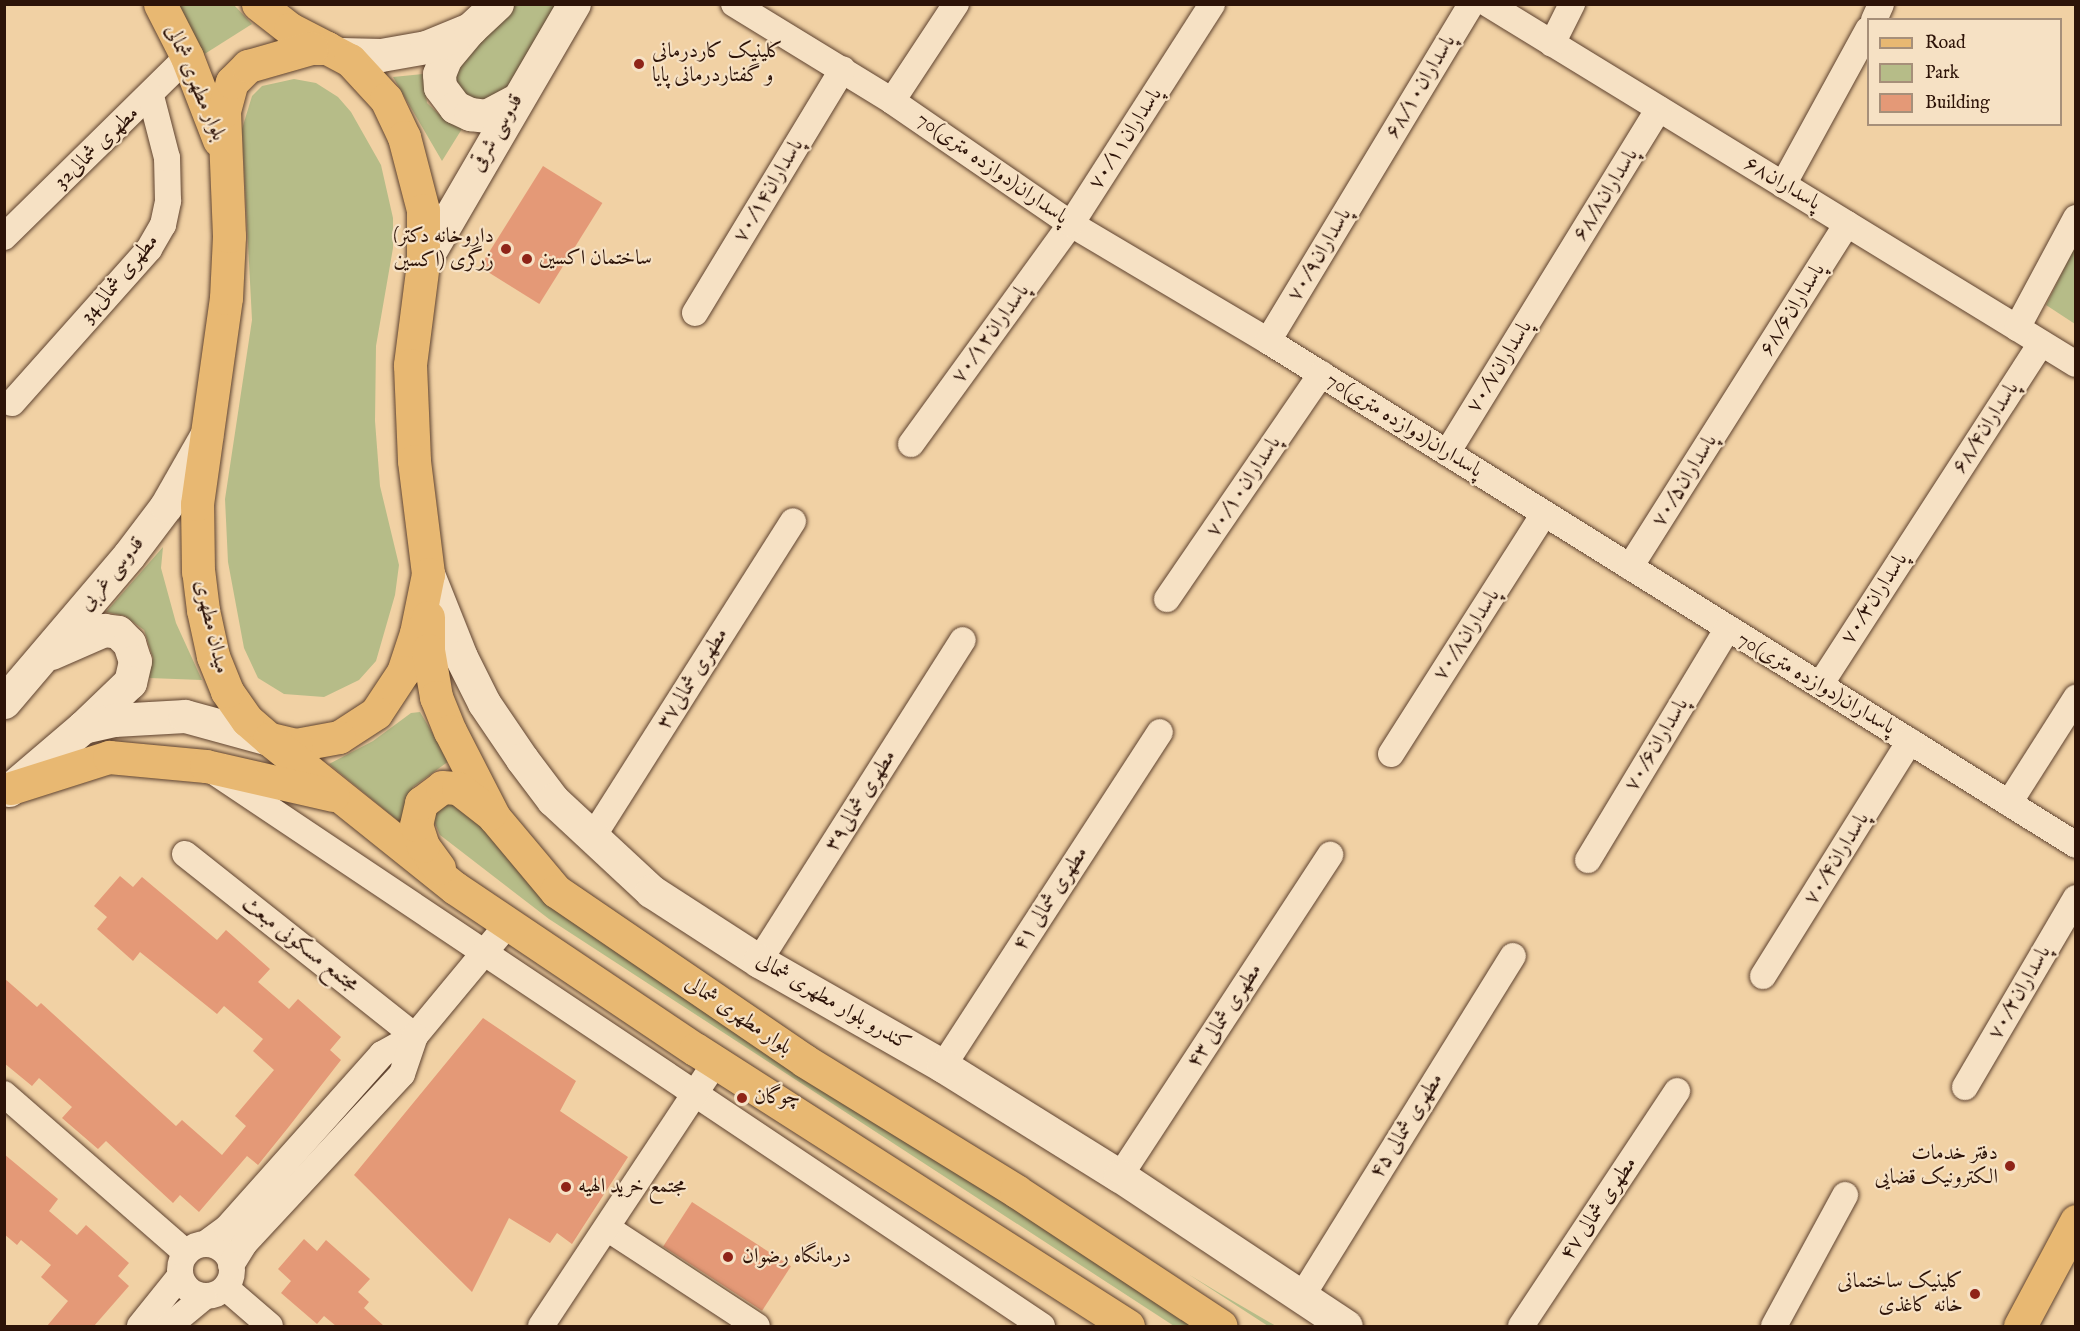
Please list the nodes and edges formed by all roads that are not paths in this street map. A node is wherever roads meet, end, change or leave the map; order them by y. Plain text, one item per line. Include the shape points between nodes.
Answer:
1 (160, 4) edge
2 (258, 4) edge
3 (497, 4) edge
4 (574, 4) edge
5 (734, 4) edge
6 (956, 4) edge
7 (1212, 4) edge
8 (1471, 4) edge
9 (1488, 4) edge
10 (1572, 4) edge
11 (1881, 4) edge
12 (1875, 18) edge
13 (470, 28) junction
14 (1867, 34) edge
15 (1552, 44) junction
16 (334, 51) junction
17 (188, 57) junction
18 (843, 69) junction
19 (151, 96) junction
20 (514, 101) junction
21 (892, 101) junction
22 (1659, 109) junction
23 (228, 163) junction
24 (1372, 169) joint
25 (1783, 184) junction
26 (2076, 218) edge
27 (1071, 224) junction
28 (1847, 224) junction
29 (4, 237) edge
30 (423, 263) junction
31 (1553, 281) joint
32 (695, 313) dead end
33 (2017, 328) junction
34 (1268, 341) junction
35 (2041, 343) junction
36 (2076, 364) edge
37 (1321, 374) junction
38 (1739, 396) joint
39 (12, 404) dead end
40 (206, 436) junction
41 (911, 444) dead end
42 (1447, 453) junction
43 (1930, 514) joint
44 (1543, 515) junction
45 (793, 521) dead end
46 (1630, 567) junction
47 (428, 574) junction
48 (1167, 599) dead end
49 (1727, 630) junction
50 (963, 640) dead end
51 (40, 659) junction
52 (1820, 685) junction
53 (2076, 698) edge
54 (4, 702) edge
55 (83, 727) junction
56 (1160, 732) dead end
57 (269, 739) junction
58 (1910, 741) junction
59 (1391, 754) dead end
60 (206, 766) junction
61 (8, 792) edge
62 (341, 797) junction
63 (2009, 803) junction
64 (494, 817) junction
65 (592, 838) junction
66 (2076, 845) edge
67 (185, 854) dead end
68 (1330, 855) dead end
69 (1588, 860) dead end
70 (455, 888) junction
71 (2076, 898) edge
72 (508, 924) junction
73 (484, 953) junction
74 (1513, 956) dead end
75 (759, 961) junction
76 (1763, 976) dead end
77 (415, 1036) junction
78 (716, 1062) junction
79 (943, 1066) junction
80 (1965, 1088) dead end
81 (1677, 1091) dead end
82 (696, 1092) junction
83 (4, 1094) edge
84 (317, 1127) junction
85 (336, 1144) junction
86 (1120, 1176) junction
87 (1845, 1195) dead end
88 (2076, 1221) edge
89 (607, 1228) junction
90 (190, 1258) junction
91 (1043, 1273) junction
92 (220, 1283) junction
93 (1302, 1296) junction
94 (140, 1326) edge
95 (169, 1326) edge
96 (270, 1326) edge
97 (541, 1326) edge
98 (757, 1326) edge
99 (1042, 1326) edge
100 (1090, 1326) edge
101 (1128, 1326) edge
102 (1221, 1326) edge
103 (1346, 1326) edge
104 (1521, 1326) edge
105 (1774, 1326) edge
106 (2020, 1326) edge

1 - 17 main road, بلوار مطهرى شمالى
2 - 16 main road via 290,29
3 - 13 main road
4 - 20 main road, قدوسی شرقی
5 - 18 street, 70پاسداران(دوازده متری)
6 - 21 street
7 - 27 street, پاسداران۷۰/۱۱
8 - 24 street, پاسداران۶۸/۱۰
9 - 15 street, پاسداران۶۸
10 - 15 street
11 - 12 street
13 - 16 main road via 426,47 381,55
13 - 20 main road via 445,58 439,74 440,87 455,107 470,114 486,116
14 - 25 street
15 - 22 street, پاسداران۶۸
16 - 23 main road, میدان مطهری via 278,54 248,66 232,82 224,111
16 - 30 main road via 386,99 404,137 423,210
17 - 19 street, 32مطهرى شمالى
17 - 23 main road, بلوار مطهرى شمالى
18 - 21 street, 70پاسداران(دوازده متری)
18 - 32 street, پاسداران۷۰/۱۴
19 - 29 street, 32مطهرى شمالى
19 - 39 street, 34مطهرى شمالى via 167,158 168,201 160,232
20 - 30 main road, قدوسی شرقی
21 - 27 street, 70پاسداران(دوازده متری)
22 - 25 street, پاسداران۶۸
22 - 31 street, پاسداران۶۸/۸
23 - 40 main road, میدان مطهری via 226,298
24 - 34 street, پاسداران۷۰/۹
25 - 28 street, پاسداران۶۸
26 - 33 street
27 - 34 street, 70پاسداران(دوازده متری)
27 - 41 street, پاسداران۷۰/۱۲
28 - 33 street, پاسداران۶۸
28 - 38 street, پاسداران۶۸/۶
30 - 47 main road via 410,365 414,461
31 - 42 street, پاسداران۷۰/۷
33 - 35 street, پاسداران۶۸
34 - 37 street, 70پاسداران(دوازده متری)
35 - 36 street, پاسداران۶۸
35 - 43 street, پاسداران۶۸/۴
37 - 42 street, 70پاسداران(دوازده متری)
37 - 48 street, پاسداران۷۰/۱۰
38 - 46 street, پاسداران۷۰/۵
40 - 51 main road, قدوسی غربی via 166,506
40 - 57 main road, میدان مطهری via 197,504 203,610 213,656 227,691 247,720
42 - 44 street, 70پاسداران(دوازده متری)
43 - 52 street, پاسداران۷۰/۳
44 - 46 street, 70پاسداران(دوازده متری)
44 - 59 street, پاسداران۷۰/۸
45 - 65 street, مطهرى شمالى۳۷
46 - 49 street, 70پاسداران(دوازده متری)
47 - 57 main road via 403,672 376,713 355,728 322,742 296,745
47 - 64 main road, بلوار مطهری شمالی via 428,650 436,697
47 - 65 main road, کندرو بلوار مطهری شمالی via 460,657 484,703 553,800
49 - 52 street, 70پاسداران(دوازده متری)
49 - 69 street, پاسداران۷۰/۶
50 - 75 street, مطهرى شمالى۳۹
51 - 54 main road, قدوسی غربی
51 - 55 main road via 104,630 118,632 129,643 135,661 130,682
52 - 58 street, 70پاسداران(دوازده متری)
53 - 63 street
55 - 57 main road via 114,720 185,716
55 - 61 main road
56 - 79 street, ۴۱ مطهرى شمالى
57 - 62 main road
58 - 63 street, 70پاسداران(دوازده متری)
58 - 76 street, پاسداران۷۰/۴
60 - 61 main road via 109,757
60 - 62 main road
60 - 73 street
62 - 70 main road
63 - 66 street, 70پاسداران(دوازده متری)
64 - 70 main road via 458,788 442,787 421,803 416,825 423,846
64 - 102 main road, بلوار مطهری شمالی via 556,891 805,1061 1016,1191
65 - 75 main road, کندرو بلوار مطهری شمالی via 651,891
67 - 77 street, مجتمع مسکونی مبعث
68 - 86 street, مطهرى شمالى ۴۳
70 - 72 main road
71 - 80 street, پاسداران۷۰/۲
72 - 73 street
72 - 78 main road
73 - 77 street
73 - 82 street
74 - 93 street, مطهرى شمالى ۴۵
75 - 79 main road, کندرو بلوار مطهری شمالی
77 - 84 street via 382,1054
77 - 85 street via 402,1074
78 - 82 street
78 - 91 main road
79 - 86 main road, کندرو بلوار مطهری شمالی
81 - 104 street, مطهرى شمالى ۴۷
82 - 89 street
82 - 99 street
83 - 90 street
84 - 85 street
84 - 90 street via 227,1228
85 - 92 street via 244,1244
86 - 93 main road, کندرو بلوار مطهری شمالی
87 - 105 street
88 - 106 main road
89 - 97 street
89 - 98 street
90 - 92 street via 189,1290
90 - 92 street via 225,1252
90 - 94 street
91 - 100 main road
91 - 101 main road
92 - 95 street
92 - 96 street
93 - 103 main road, کندرو بلوار مطهری شمالی

